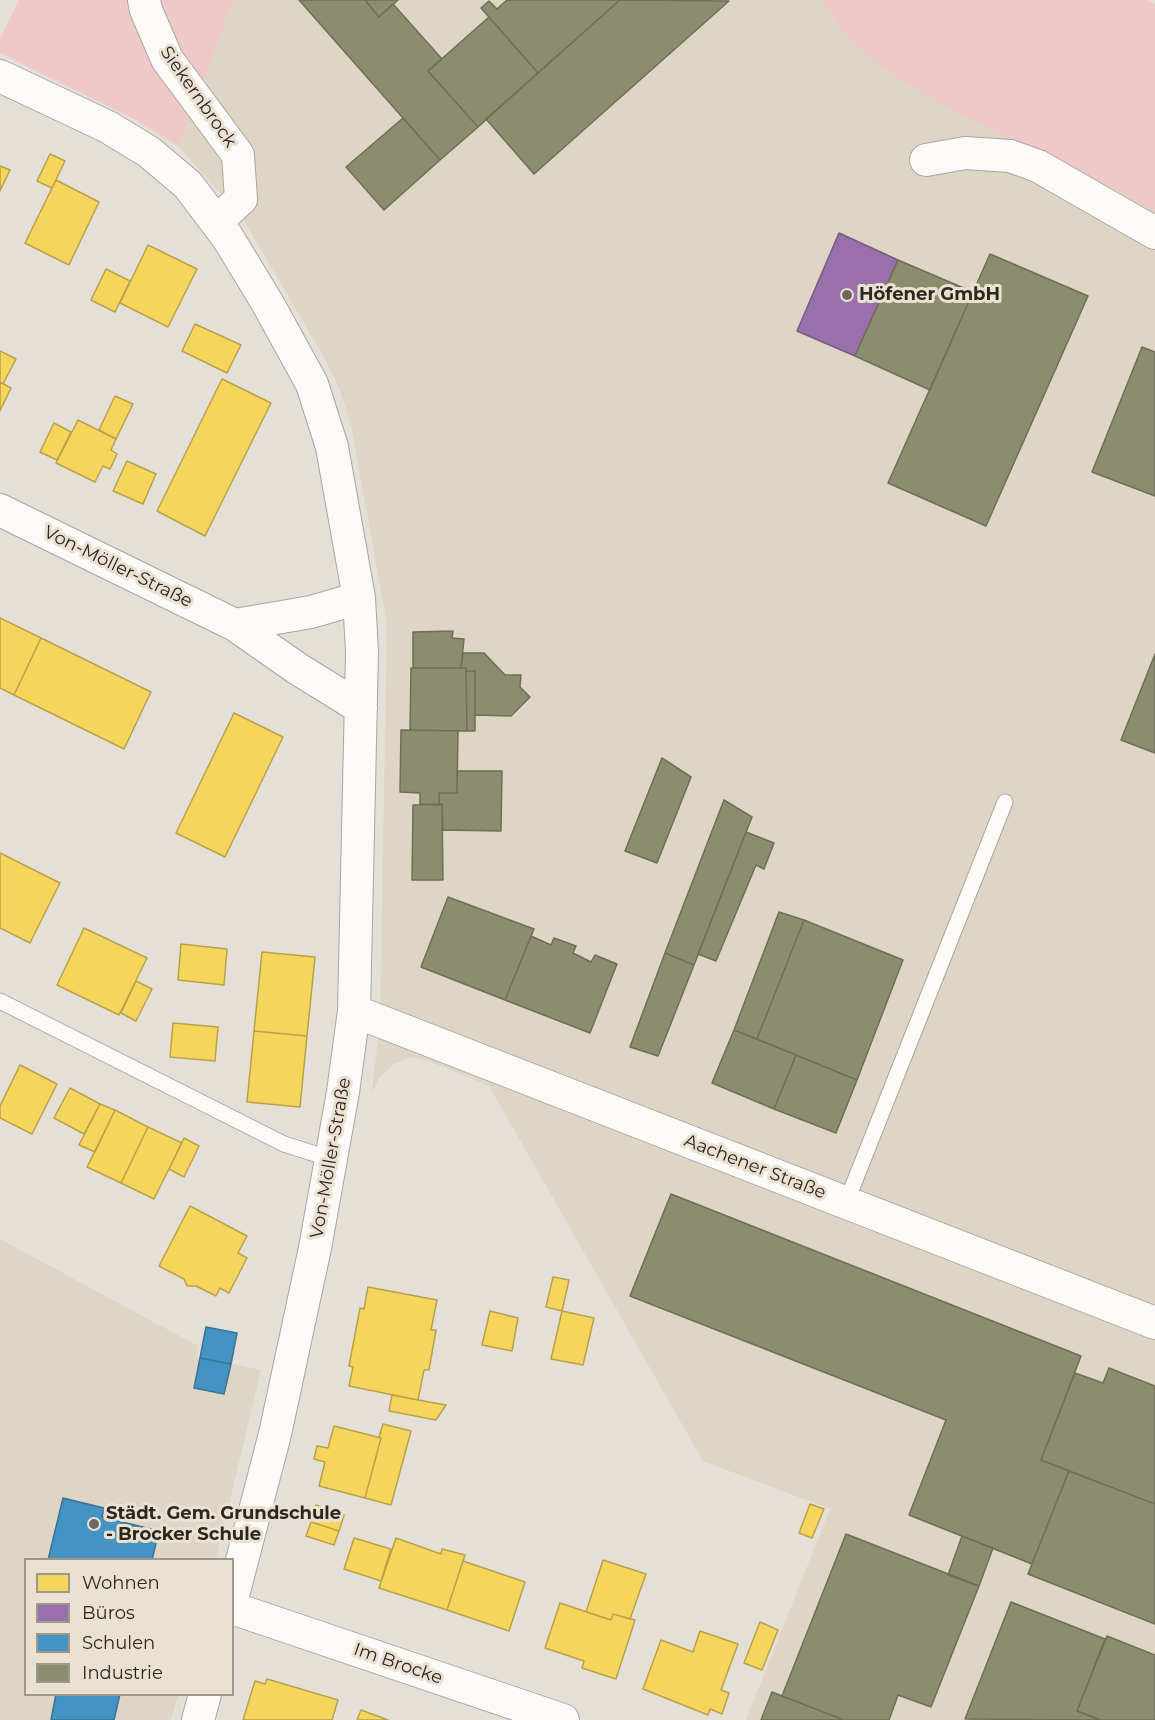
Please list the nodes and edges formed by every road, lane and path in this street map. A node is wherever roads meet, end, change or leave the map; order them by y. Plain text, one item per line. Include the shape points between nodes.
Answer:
1 (144, 0) edge
2 (0, 76) edge
3 (926, 160) dead end
4 (216, 222) junction
5 (1155, 233) edge
6 (0, 510) edge
7 (359, 598) junction
8 (235, 625) junction
9 (361, 708) junction
10 (1005, 802) dead end
11 (0, 1000) edge
12 (354, 1011) junction
13 (331, 1160) junction
14 (846, 1203) junction
15 (1155, 1323) edge
16 (234, 1591) edge
17 (234, 1609) edge
18 (205, 1696) edge
19 (198, 1720) edge
20 (563, 1720) edge

1 - 4 street, Siekernbrock via 167,59 238,155 242,200
2 - 4 street, Von-Möller-Straße via 108,127 149,152 188,185
3 - 5 street via 965,153 1010,156 1038,166
4 - 7 street, Von-Möller-Straße via 312,384 332,447
6 - 8 street, Von-Möller-Straße
7 - 8 street via 311,612
7 - 9 street, Von-Möller-Straße
8 - 9 street, Von-Möller-Straße
9 - 12 street, Von-Möller-Straße
10 - 14 lane
11 - 13 lane via 284,1144
12 - 13 street, Von-Möller-Straße
12 - 14 street, Aachener Straße
13 - 16 street, Von-Möller-Straße via 275,1434
14 - 15 street, Aachener Straße
17 - 20 street, Im Brocke
18 - 19 street

